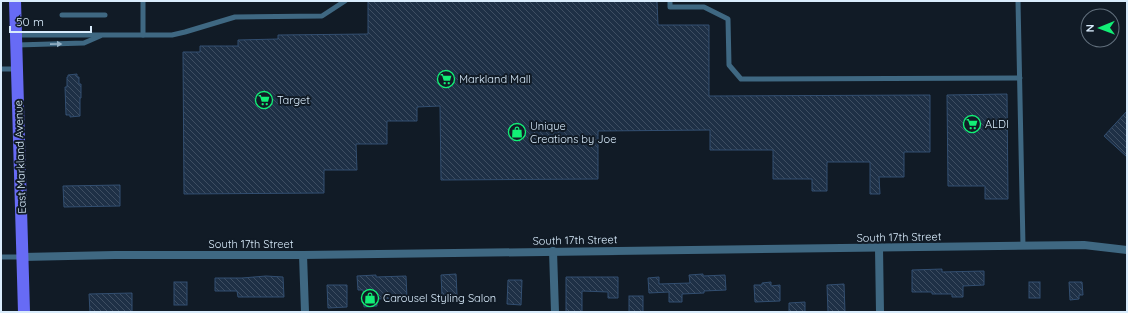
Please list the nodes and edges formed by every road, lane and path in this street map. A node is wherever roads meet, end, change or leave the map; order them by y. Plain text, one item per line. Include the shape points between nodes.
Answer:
1 (15, 1) edge
2 (143, 1) edge
3 (345, 1) edge
4 (670, 1) edge
5 (1018, 1) edge
6 (62, 15) dead end
7 (105, 15) dead end
8 (103, 35) junction
9 (143, 35) junction
10 (16, 40) junction
11 (1, 69) edge
12 (17, 69) junction
13 (1020, 78) junction
14 (1023, 246) junction
15 (879, 248) junction
16 (1127, 250) edge
17 (553, 252) junction
18 (302, 255) junction
19 (1, 257) edge
20 (22, 257) junction
21 (24, 312) edge
22 (305, 312) edge
23 (555, 312) edge
24 (880, 312) edge

1 - 10 main road, East Markland Avenue
2 - 9 lane
3 - 9 lane via 322,16 235,17 172,35
4 - 13 lane via 670,7 704,7 728,20 729,65 741,80
5 - 13 lane
6 - 7 lane
8 - 9 lane
8 - 10 lane
10 -> 8 lane via 84,43
10 - 12 main road, East Markland Avenue
11 - 12 lane
12 - 20 main road, East Markland Avenue
13 - 14 lane
14 - 15 street, South 17th Street
14 - 16 street, South 17th Street via 1084,245
15 - 17 street, South 17th Street
15 - 24 street
17 - 18 street, South 17th Street
17 - 23 street
18 - 20 street, South 17th Street
18 - 22 street
19 - 20 lane
20 - 21 main road, East Markland Avenue

